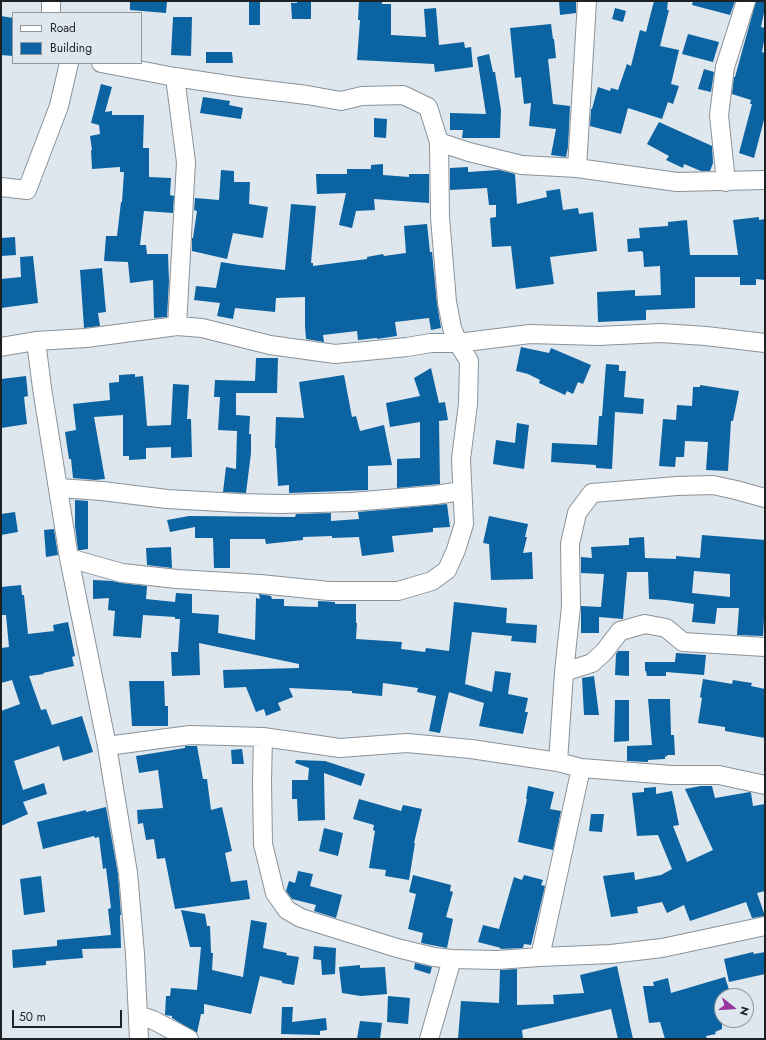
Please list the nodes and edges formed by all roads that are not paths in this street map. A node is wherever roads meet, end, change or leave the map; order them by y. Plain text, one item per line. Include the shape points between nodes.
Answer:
1 (51, 1) edge
2 (587, 1) edge
3 (746, 1) edge
4 (51, 12) edge
5 (69, 64) edge
6 (106, 64) edge
7 (175, 77) junction
8 (440, 142) junction
9 (577, 168) junction
10 (765, 180) edge
11 (726, 182) junction
12 (1, 187) edge
13 (177, 326) junction
14 (36, 340) junction
15 (458, 343) junction
16 (765, 343) edge
17 (1, 348) edge
18 (58, 488) junction
19 (462, 491) junction
20 (765, 498) edge
21 (69, 558) junction
22 (765, 647) edge
23 (564, 672) junction
24 (263, 738) junction
25 (107, 746) junction
26 (558, 762) junction
27 (581, 768) junction
28 (765, 785) edge
29 (765, 926) edge
30 (540, 956) junction
31 (452, 959) junction
32 (138, 1015) junction
33 (139, 1039) edge
34 (189, 1039) edge
35 (429, 1039) edge

1 - 4 street
2 - 9 street
3 - 11 street via 725,67 719,115
5 - 12 street via 59,106 27,190
6 - 7 street
7 - 8 street via 341,101 362,96 403,95 428,107
7 - 13 street via 186,162
8 - 9 street via 469,152 522,164
8 - 15 street via 440,217 447,302
9 - 11 street via 677,182
10 - 11 street
13 - 14 street via 86,338
13 - 15 street via 202,328 270,345 335,354 431,343
14 - 17 street
14 - 18 street
15 - 16 street via 530,334 598,336 661,333
15 - 19 street via 469,361 468,404 461,459
18 - 19 street via 102,490 167,499 275,504 352,502
18 - 21 street
19 - 21 street via 464,524 447,570 432,581 398,591 329,591 177,579 122,573
20 - 23 street via 713,485 592,493 577,513 570,544 571,607
21 - 25 street
22 - 23 street via 684,642 666,628 645,624 620,631 592,663
23 - 26 street
24 - 25 street via 190,735
24 - 26 street via 340,748 407,743 471,749
24 - 31 street via 263,844 274,893 287,910 301,918 397,948
25 - 32 street via 128,873
26 - 27 street
27 - 28 street via 671,775 719,775
27 - 30 street
29 - 30 street via 662,948 611,954
30 - 31 street via 497,960
31 - 35 street
32 - 33 street
32 - 34 street

